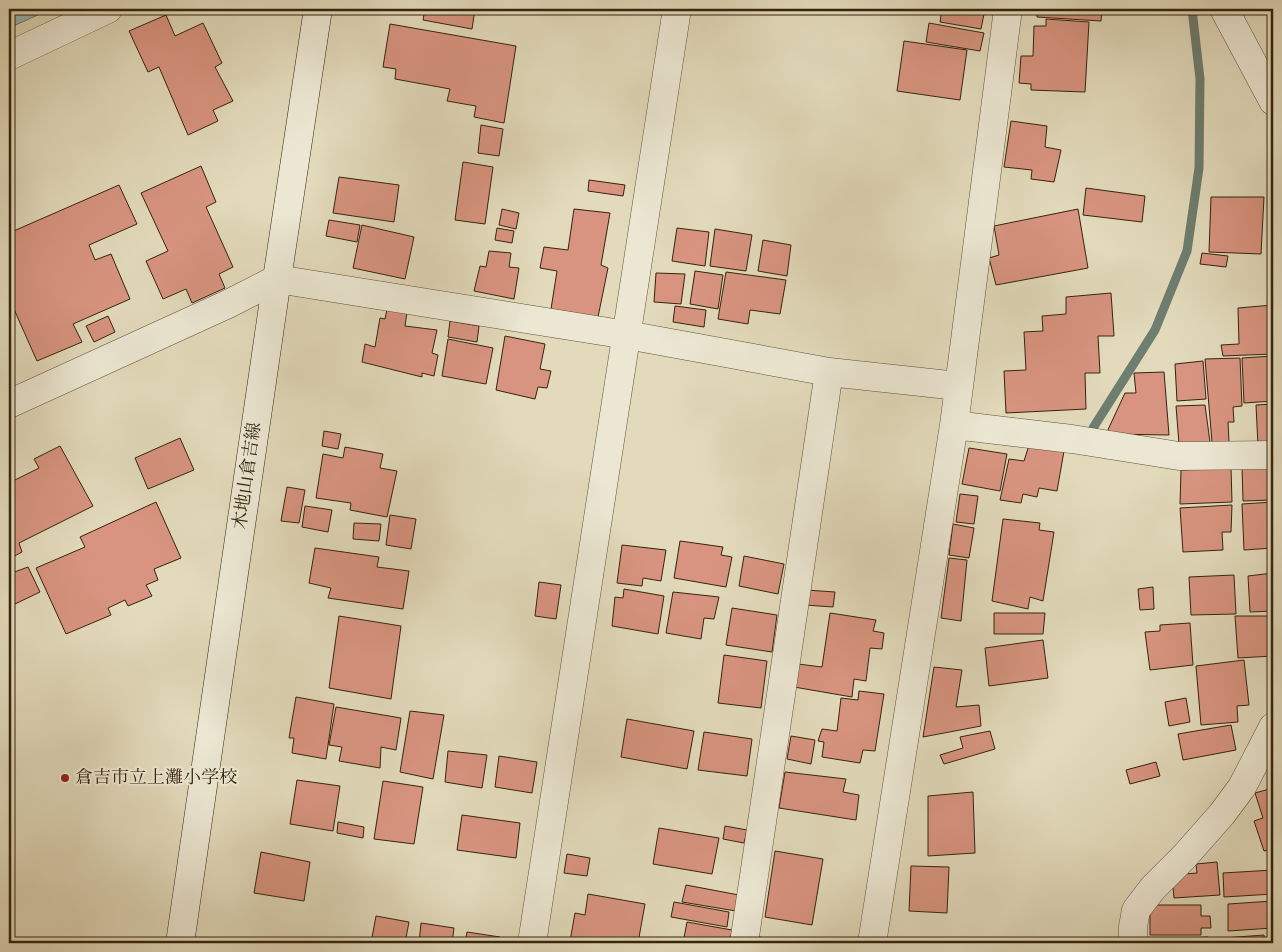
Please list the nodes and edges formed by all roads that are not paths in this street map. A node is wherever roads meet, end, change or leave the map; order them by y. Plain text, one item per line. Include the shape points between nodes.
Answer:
1 (108, 9) edge
2 (318, 9) edge
3 (677, 9) edge
4 (1008, 9) edge
5 (1224, 9) edge
6 (9, 56) edge
7 (1273, 101) edge
8 (277, 279) junction
9 (627, 335) junction
10 (829, 372) junction
11 (958, 386) junction
12 (9, 404) edge
13 (954, 425) junction
14 (1273, 455) edge
15 (1273, 727) edge
16 (180, 943) edge
17 (532, 943) edge
18 (744, 943) edge
19 (872, 943) edge
20 (1133, 943) edge

1 - 6 street
2 - 8 street, 木地山倉吉線
3 - 9 street
4 - 11 street
5 - 7 street
8 - 9 street
8 - 12 street
8 - 16 street, 木地山倉吉線
9 - 10 street
9 - 17 street
10 - 11 street
10 - 18 street
11 - 13 street
13 - 14 street via 1179,456
13 - 19 street
15 - 20 street via 1242,787 1222,814 1136,910

